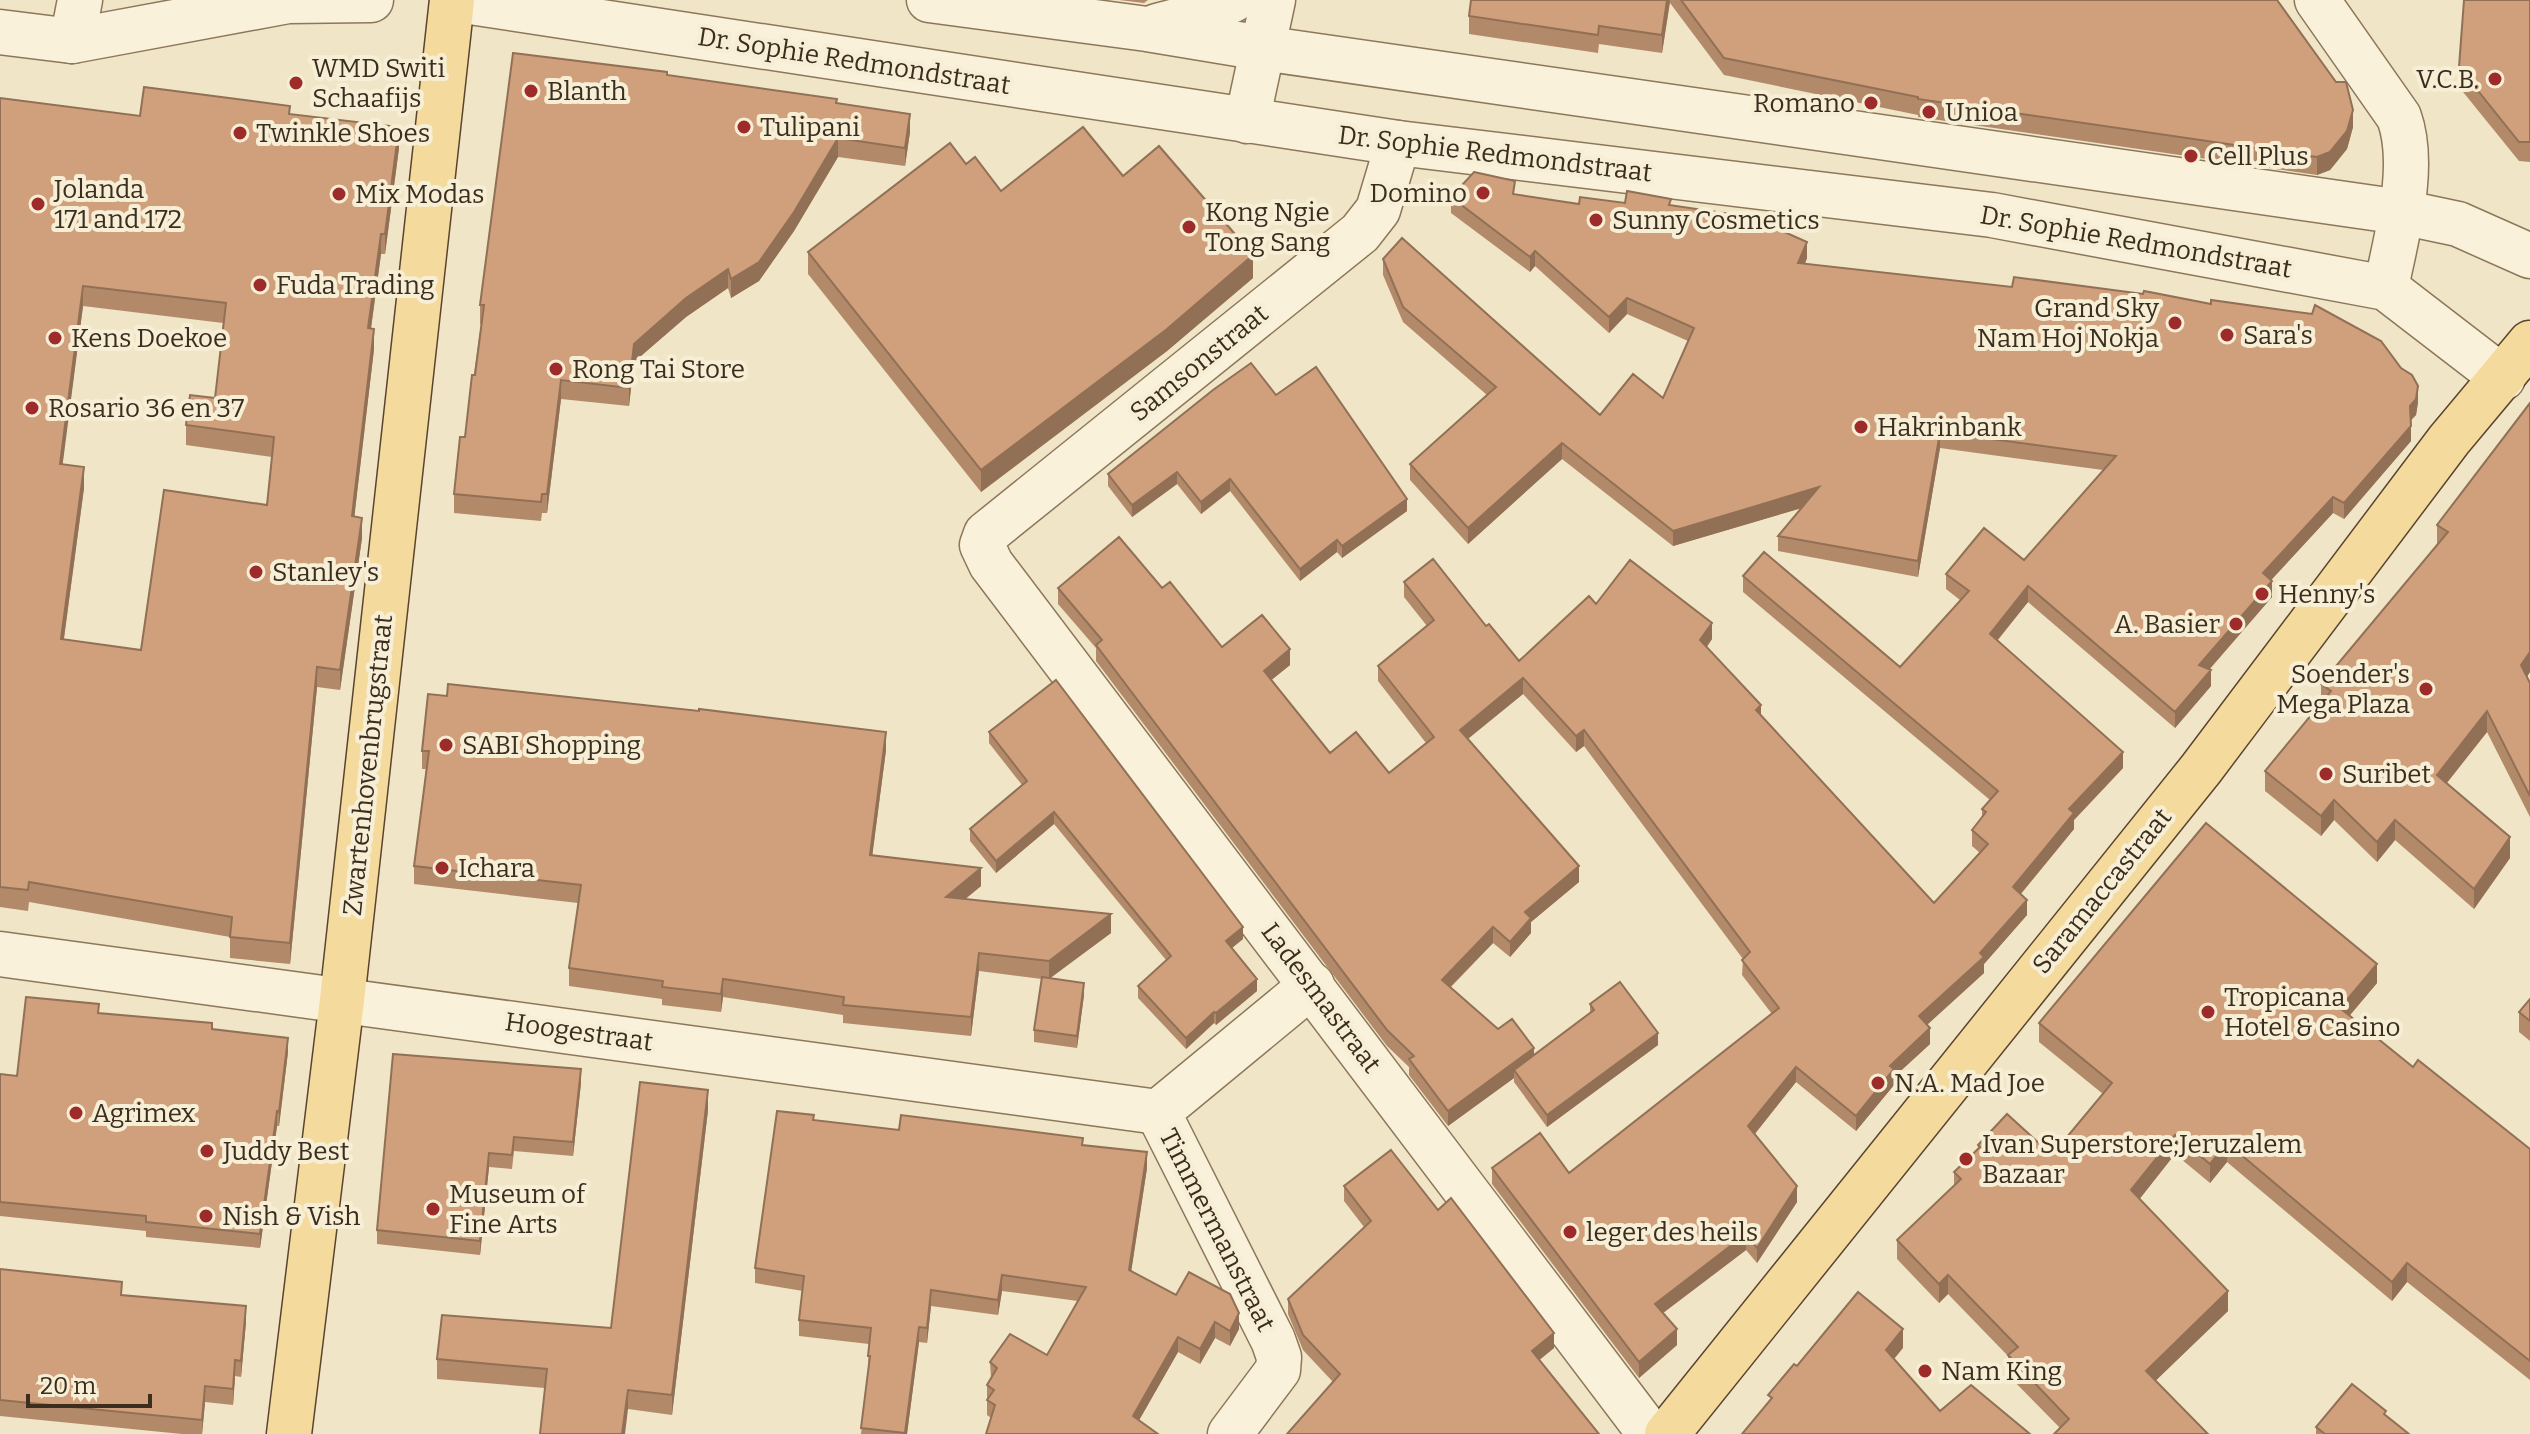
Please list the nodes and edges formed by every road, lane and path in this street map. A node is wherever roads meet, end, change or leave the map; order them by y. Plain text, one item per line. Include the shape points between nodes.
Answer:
1 (371, 0) edge
2 (455, 0) edge
3 (929, 0) edge
4 (1233, 0) edge
5 (1273, 0) edge
6 (2317, 0) edge
7 (76, 20) edge
8 (1147, 29) junction
9 (0, 32) edge
10 (1262, 48) junction
11 (1247, 121) junction
12 (1398, 143) junction
13 (2401, 212) junction
14 (2530, 256) edge
15 (2386, 288) junction
16 (2530, 343) edge
17 (2503, 378) junction
18 (991, 564) joint
19 (0, 954) edge
20 (1312, 985) junction
21 (342, 1000) junction
22 (1158, 1112) junction
23 (289, 1434) edge
24 (1230, 1434) edge
25 (1650, 1434) edge
26 (1667, 1434) edge

1 - 7 street via 288,1
2 - 11 street, Dr. Sophie Redmondstraat
2 - 21 main road, Zwartenhovenbrugstraat
3 - 8 street
4 - 8 street
5 - 10 street
6 - 13 street via 2399,117 2406,143
7 - 9 street
8 - 10 street
10 - 11 street
10 - 13 street
11 - 12 street, Dr. Sophie Redmondstraat
12 - 15 street, Dr. Sophie Redmondstraat via 1992,215
12 - 18 street, Samsonstraat via 1378,210 1360,233 986,534 982,545
13 - 14 street via 2458,224
13 - 15 street
15 - 17 street, Dr. Sophie Redmondstraat
16 - 17 main road, Saramaccastraat
17 - 26 main road, Saramaccastraat via 2449,440 2201,769
18 - 20 street, Ladesmastraat
19 - 21 street, Hoogestraat
20 - 22 street, Timmermanstraat
20 - 25 street, Ladesmastraat
21 - 22 street, Hoogestraat
21 - 23 main road, Zwartenhovenbrugstraat
22 - 24 street, Timmermanstraat via 1279,1357 1278,1370

